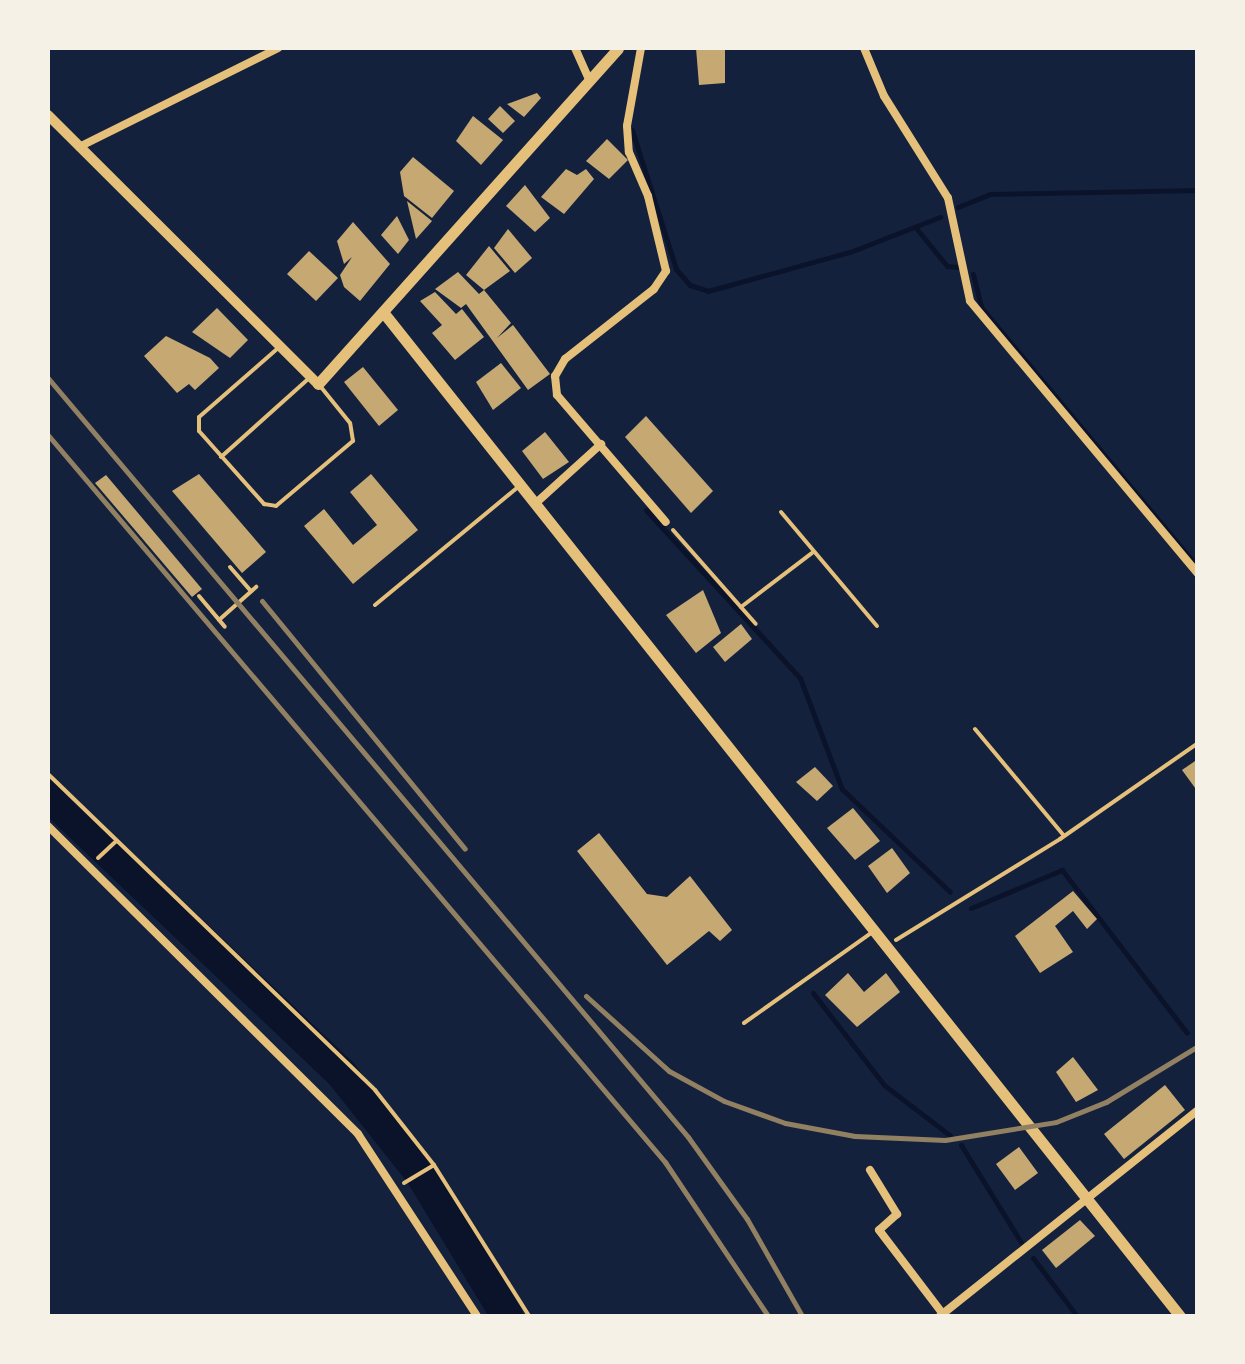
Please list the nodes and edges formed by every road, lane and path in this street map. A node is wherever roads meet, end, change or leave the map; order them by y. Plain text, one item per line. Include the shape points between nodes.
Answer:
1 (278, 48) edge
2 (575, 48) edge
3 (618, 48) edge
4 (641, 48) edge
5 (864, 48) edge
6 (590, 80) junction
7 (48, 115) edge
8 (79, 147) junction
9 (383, 312) junction
10 (277, 348) junction
11 (313, 382) junction
12 (600, 444) junction
13 (221, 457) junction
14 (521, 484) junction
15 (536, 503) junction
16 (780, 512) dead end
17 (666, 522) joint
18 (812, 553) junction
19 (230, 567) dead end
20 (1198, 574) edge
21 (199, 596) dead end
22 (375, 605) dead end
23 (741, 606) junction
24 (219, 620) junction
25 (756, 624) dead end
26 (877, 626) dead end
27 (225, 627) dead end
28 (975, 729) dead end
29 (1198, 742) edge
30 (48, 774) edge
31 (48, 826) edge
32 (1064, 836) junction
33 (116, 842) junction
34 (90, 865) dead end
35 (874, 930) junction
36 (887, 946) junction
37 (744, 1023) dead end
38 (1198, 1110) edge
39 (431, 1166) junction
40 (870, 1170) dead end
41 (406, 1182) dead end
42 (1085, 1196) junction
43 (942, 1315) edge
44 (477, 1316) edge
45 (529, 1316) edge
46 (1180, 1316) edge

1 - 8 street
2 - 6 street
3 - 6 main road
4 - 12 street via 629,152 648,196 666,271 654,289 565,359 555,376 558,395
5 - 20 street via 884,96 948,198 970,301
6 - 9 main road
7 - 8 street
8 - 10 street
9 - 11 main road
9 - 14 main road
10 - 11 street
10 - 13 lane via 199,417 199,431
11 - 13 lane
11 - 13 lane via 350,423 353,441 276,506 264,504
12 - 15 street
12 - 17 street
14 - 15 main road
14 - 22 lane
15 - 35 main road
16 - 18 path
17 - 23 path
18 - 23 path
18 - 26 path
19 - 24 path via 254,590
21 - 24 path
23 - 25 path
24 - 27 path
28 - 32 path
29 - 32 path
30 - 33 path
31 - 44 street via 358,1134
32 - 36 path
33 - 34 path
33 - 39 path via 375,1090
35 - 36 main road
35 - 37 lane
36 - 42 main road
38 - 42 street
39 - 41 path
39 - 45 path
40 - 43 street via 897,1214 879,1230
42 - 43 street
42 - 46 main road

